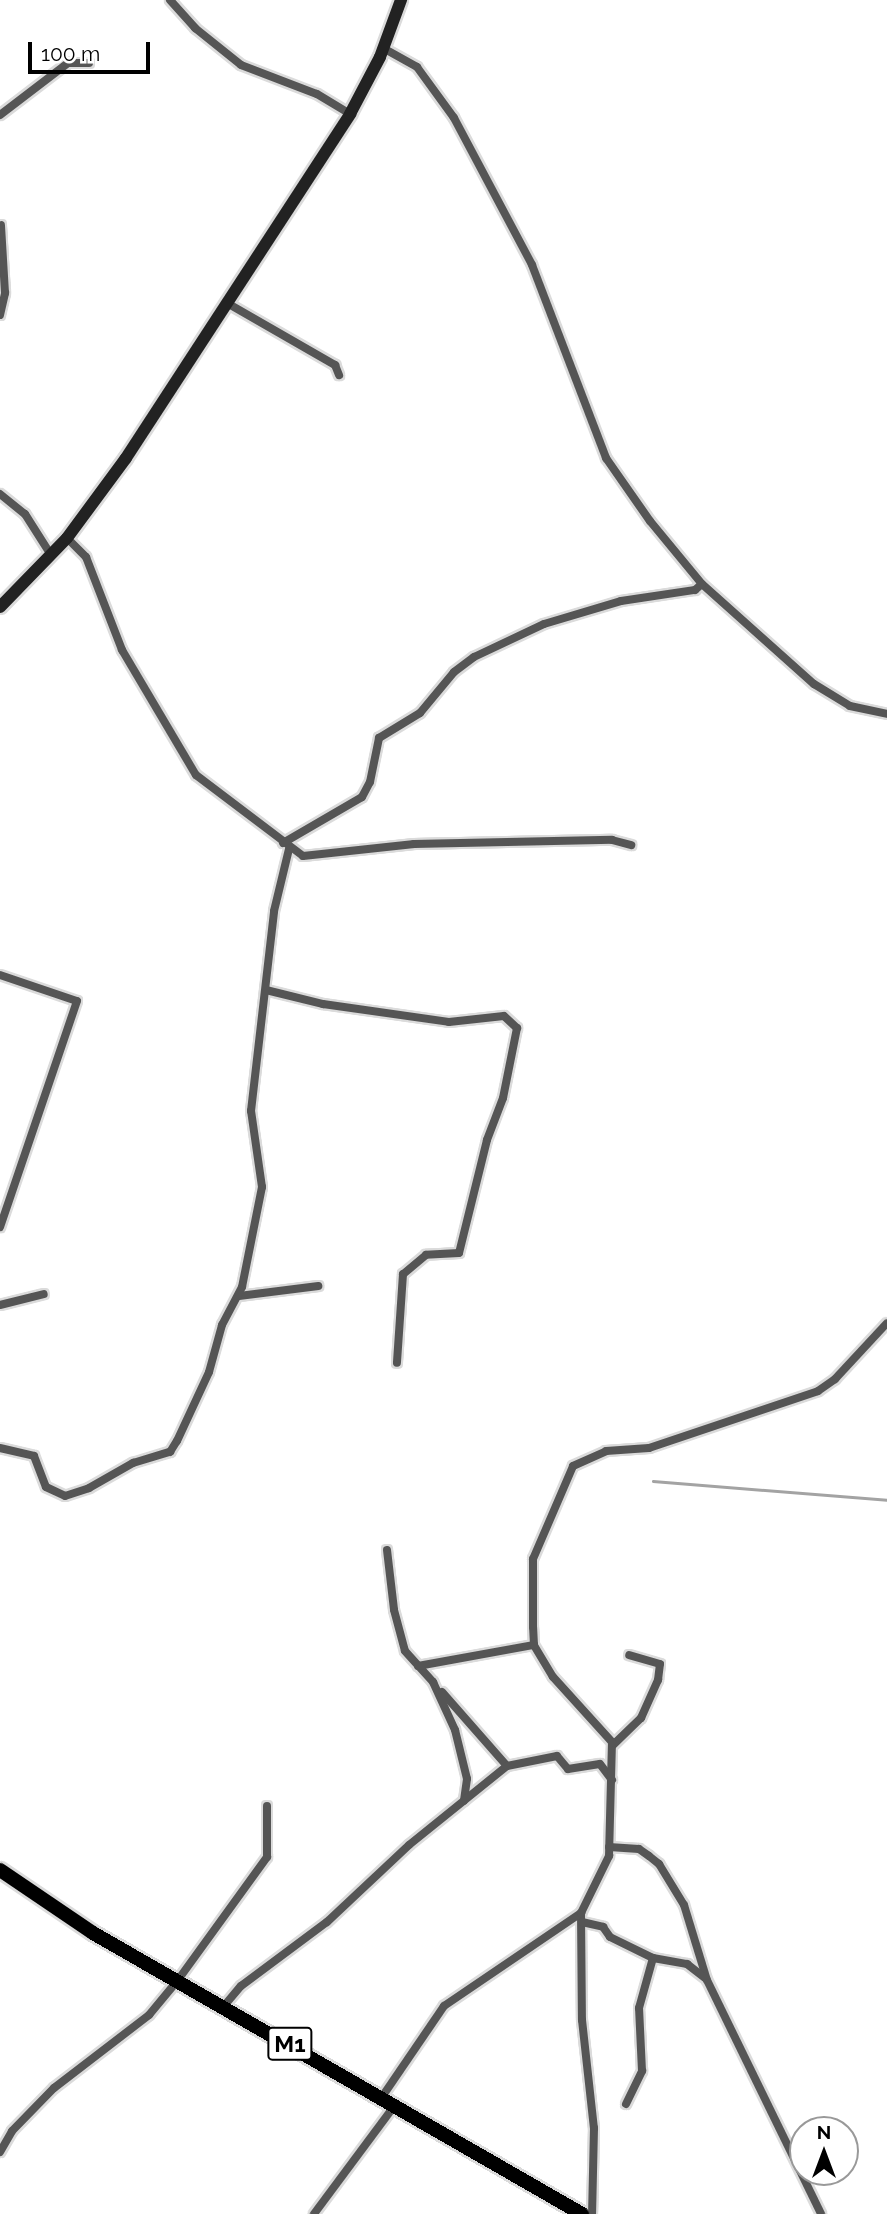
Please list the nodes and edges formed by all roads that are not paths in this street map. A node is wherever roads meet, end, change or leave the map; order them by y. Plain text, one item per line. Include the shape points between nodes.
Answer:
1 (170, 0) edge
2 (401, 0) edge
3 (383, 48) junction
4 (89, 64) dead end
5 (350, 114) junction
6 (0, 115) edge
7 (1, 225) edge
8 (227, 303) junction
9 (0, 315) edge
10 (339, 375) dead end
11 (0, 494) edge
12 (67, 538) junction
13 (51, 555) junction
14 (702, 584) junction
15 (0, 607) edge
16 (887, 714) edge
17 (631, 845) dead end
18 (286, 846) junction
19 (0, 975) edge
20 (266, 990) junction
21 (0, 1227) edge
22 (317, 1286) dead end
23 (44, 1294) dead end
24 (239, 1296) junction
25 (0, 1305) edge
26 (887, 1323) edge
27 (397, 1363) dead end
28 (0, 1448) edge
29 (387, 1550) dead end
30 (534, 1645) junction
31 (629, 1655) dead end
32 (418, 1666) junction
33 (433, 1682) junction
34 (613, 1745) junction
35 (507, 1766) junction
36 (612, 1780) junction
37 (464, 1801) junction
38 (267, 1806) dead end
39 (609, 1847) junction
40 (0, 1870) edge
41 (581, 1917) junction
42 (653, 1958) junction
43 (178, 1980) junction
44 (707, 1980) junction
45 (224, 2006) junction
46 (389, 2101) junction
47 (626, 2104) dead end
48 (0, 2152) edge
49 (572, 2212) edge
50 (314, 2214) edge
51 (592, 2214) edge
52 (821, 2214) edge

1 - 5 street via 195,28 241,65 317,94
2 - 3 street
3 - 5 street
3 - 14 street via 417,67 454,118 532,265 606,458
4 - 6 street via 68,63
5 - 8 street
7 - 9 street via 5,293
8 - 10 street via 335,365
8 - 12 street
11 - 13 street via 25,514
12 - 13 street
12 - 18 street via 86,557 122,650 191,768
13 - 15 street
14 - 16 street via 832,697
14 - 18 street via 695,590 621,601 544,624 474,657 454,672 420,713 379,738 362,797
17 - 18 street via 612,840 414,844 314,856
18 - 20 street
19 - 21 street via 77,1001
20 - 24 street via 251,1111 263,1178
20 - 27 street via 323,1004 449,1022 504,1016 517,1028 503,1098 487,1140 459,1253 426,1255 403,1274
22 - 24 street
23 - 25 street
24 - 28 street via 219,1332 209,1372 170,1452 133,1463 65,1496 46,1487 34,1456
26 - 30 street via 835,1380 818,1391 649,1448 606,1451 573,1466 534,1559
29 - 32 street via 405,1651
30 - 32 street
30 - 34 street via 569,1698
31 - 34 street via 660,1664 658,1680 641,1718
32 - 33 street
33 - 35 street
33 - 37 street via 455,1730 467,1779
34 - 36 street
35 - 36 street via 557,1756 568,1769 600,1764
35 - 37 street
36 - 39 street
37 - 45 street via 327,1922 241,1986
38 - 43 street via 267,1857
39 - 41 street
39 - 44 street via 639,1849 660,1864 684,1905
40 - 43 highway, M1 via 93,1933
41 - 42 street
41 - 46 street via 444,2006
41 - 51 street via 582,2020 594,2128
42 - 44 street via 687,1964
42 - 47 street via 639,2008 642,2071
43 - 45 highway, M1
43 - 48 street via 149,2015 54,2088 12,2131
44 - 52 street
45 - 46 highway, M1
46 - 49 highway, M1
46 - 50 street

